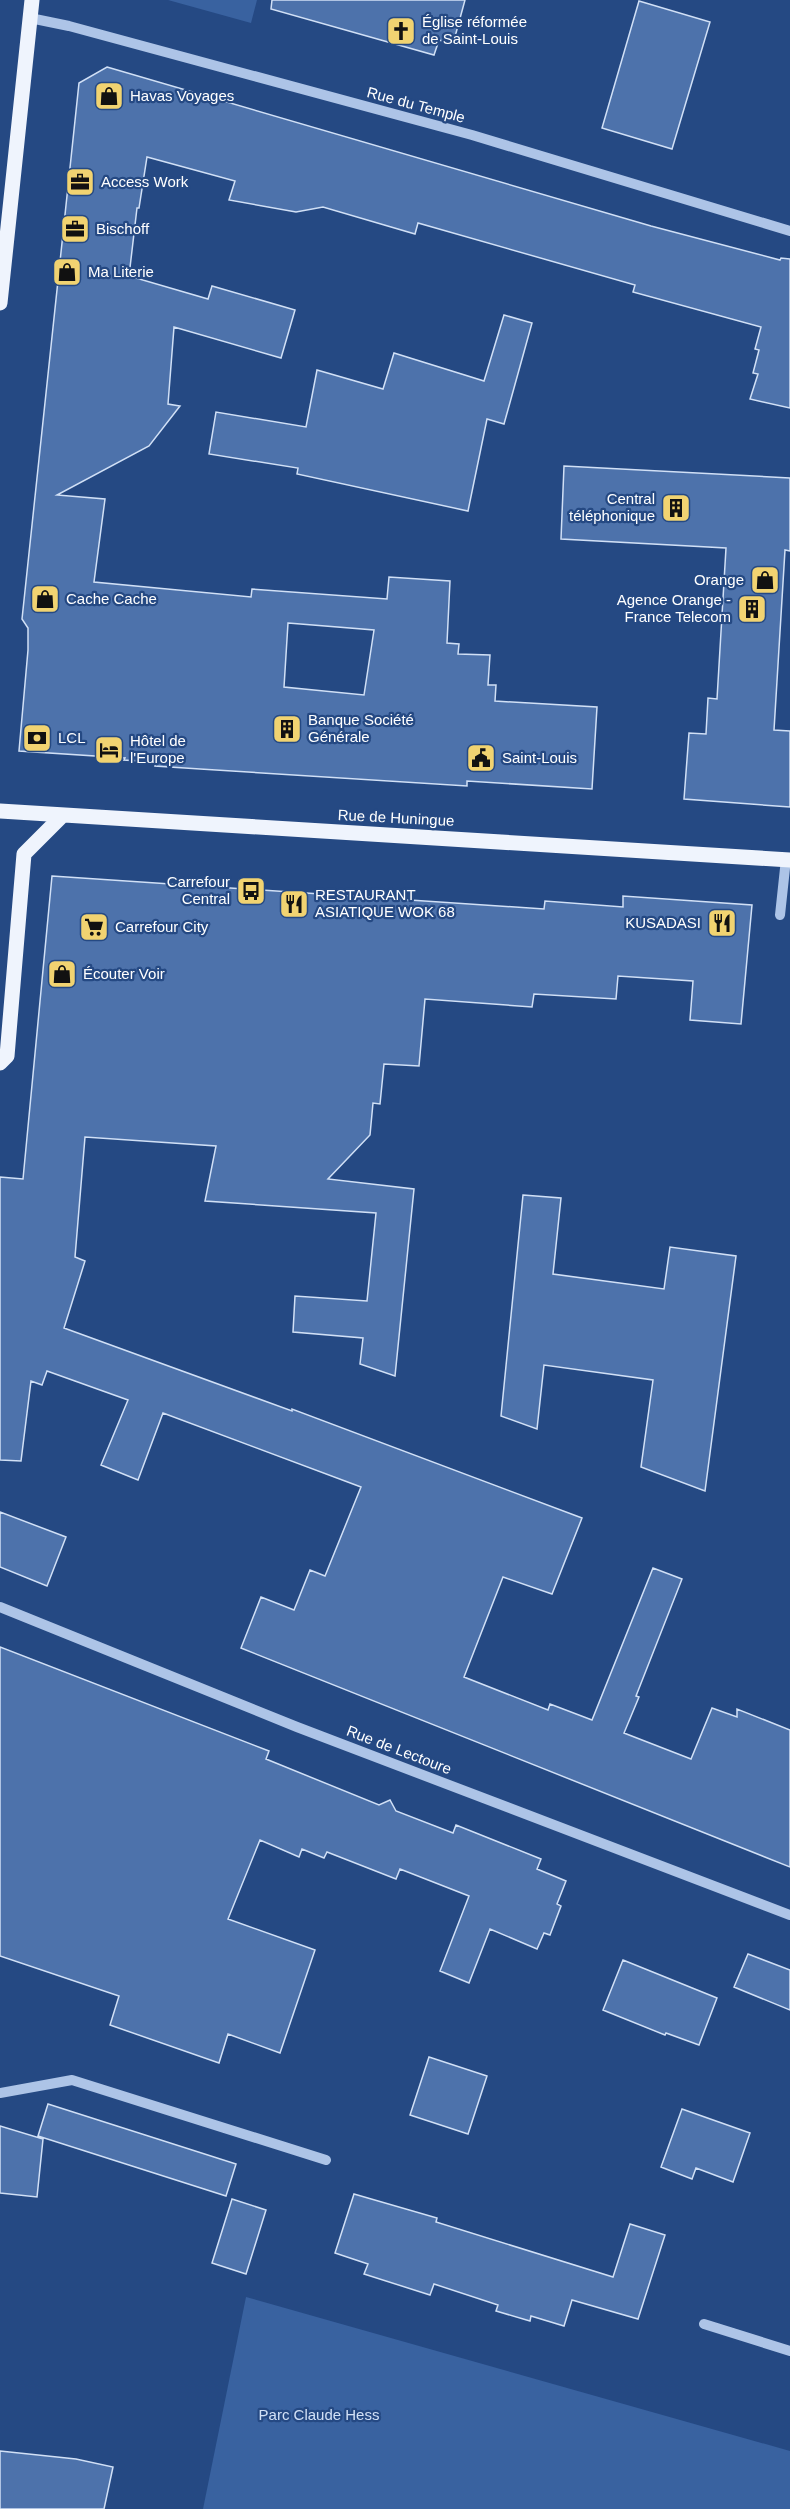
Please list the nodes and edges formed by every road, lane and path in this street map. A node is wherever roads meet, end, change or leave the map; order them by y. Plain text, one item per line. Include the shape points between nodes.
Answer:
1 (32, 0) edge
2 (30, 18) junction
3 (790, 231) edge
4 (0, 303) edge
5 (0, 811) edge
6 (63, 815) junction
7 (788, 859) edge
8 (780, 915) dead end
9 (0, 1063) edge
10 (0, 1608) edge
11 (790, 1915) edge
12 (0, 2093) edge
13 (326, 2160) dead end
14 (704, 2325) dead end
15 (790, 2351) edge

1 - 2 main road
2 - 3 street, Rue du Temple via 472,135
2 - 4 main road
5 - 6 main road, Rue de Huningue
6 - 7 main road, Rue de Huningue
6 - 9 main road via 24,854 7,1056
7 - 8 street
10 - 11 street, Rue de Lectoure via 297,1727
12 - 13 street via 72,2080
14 - 15 street

